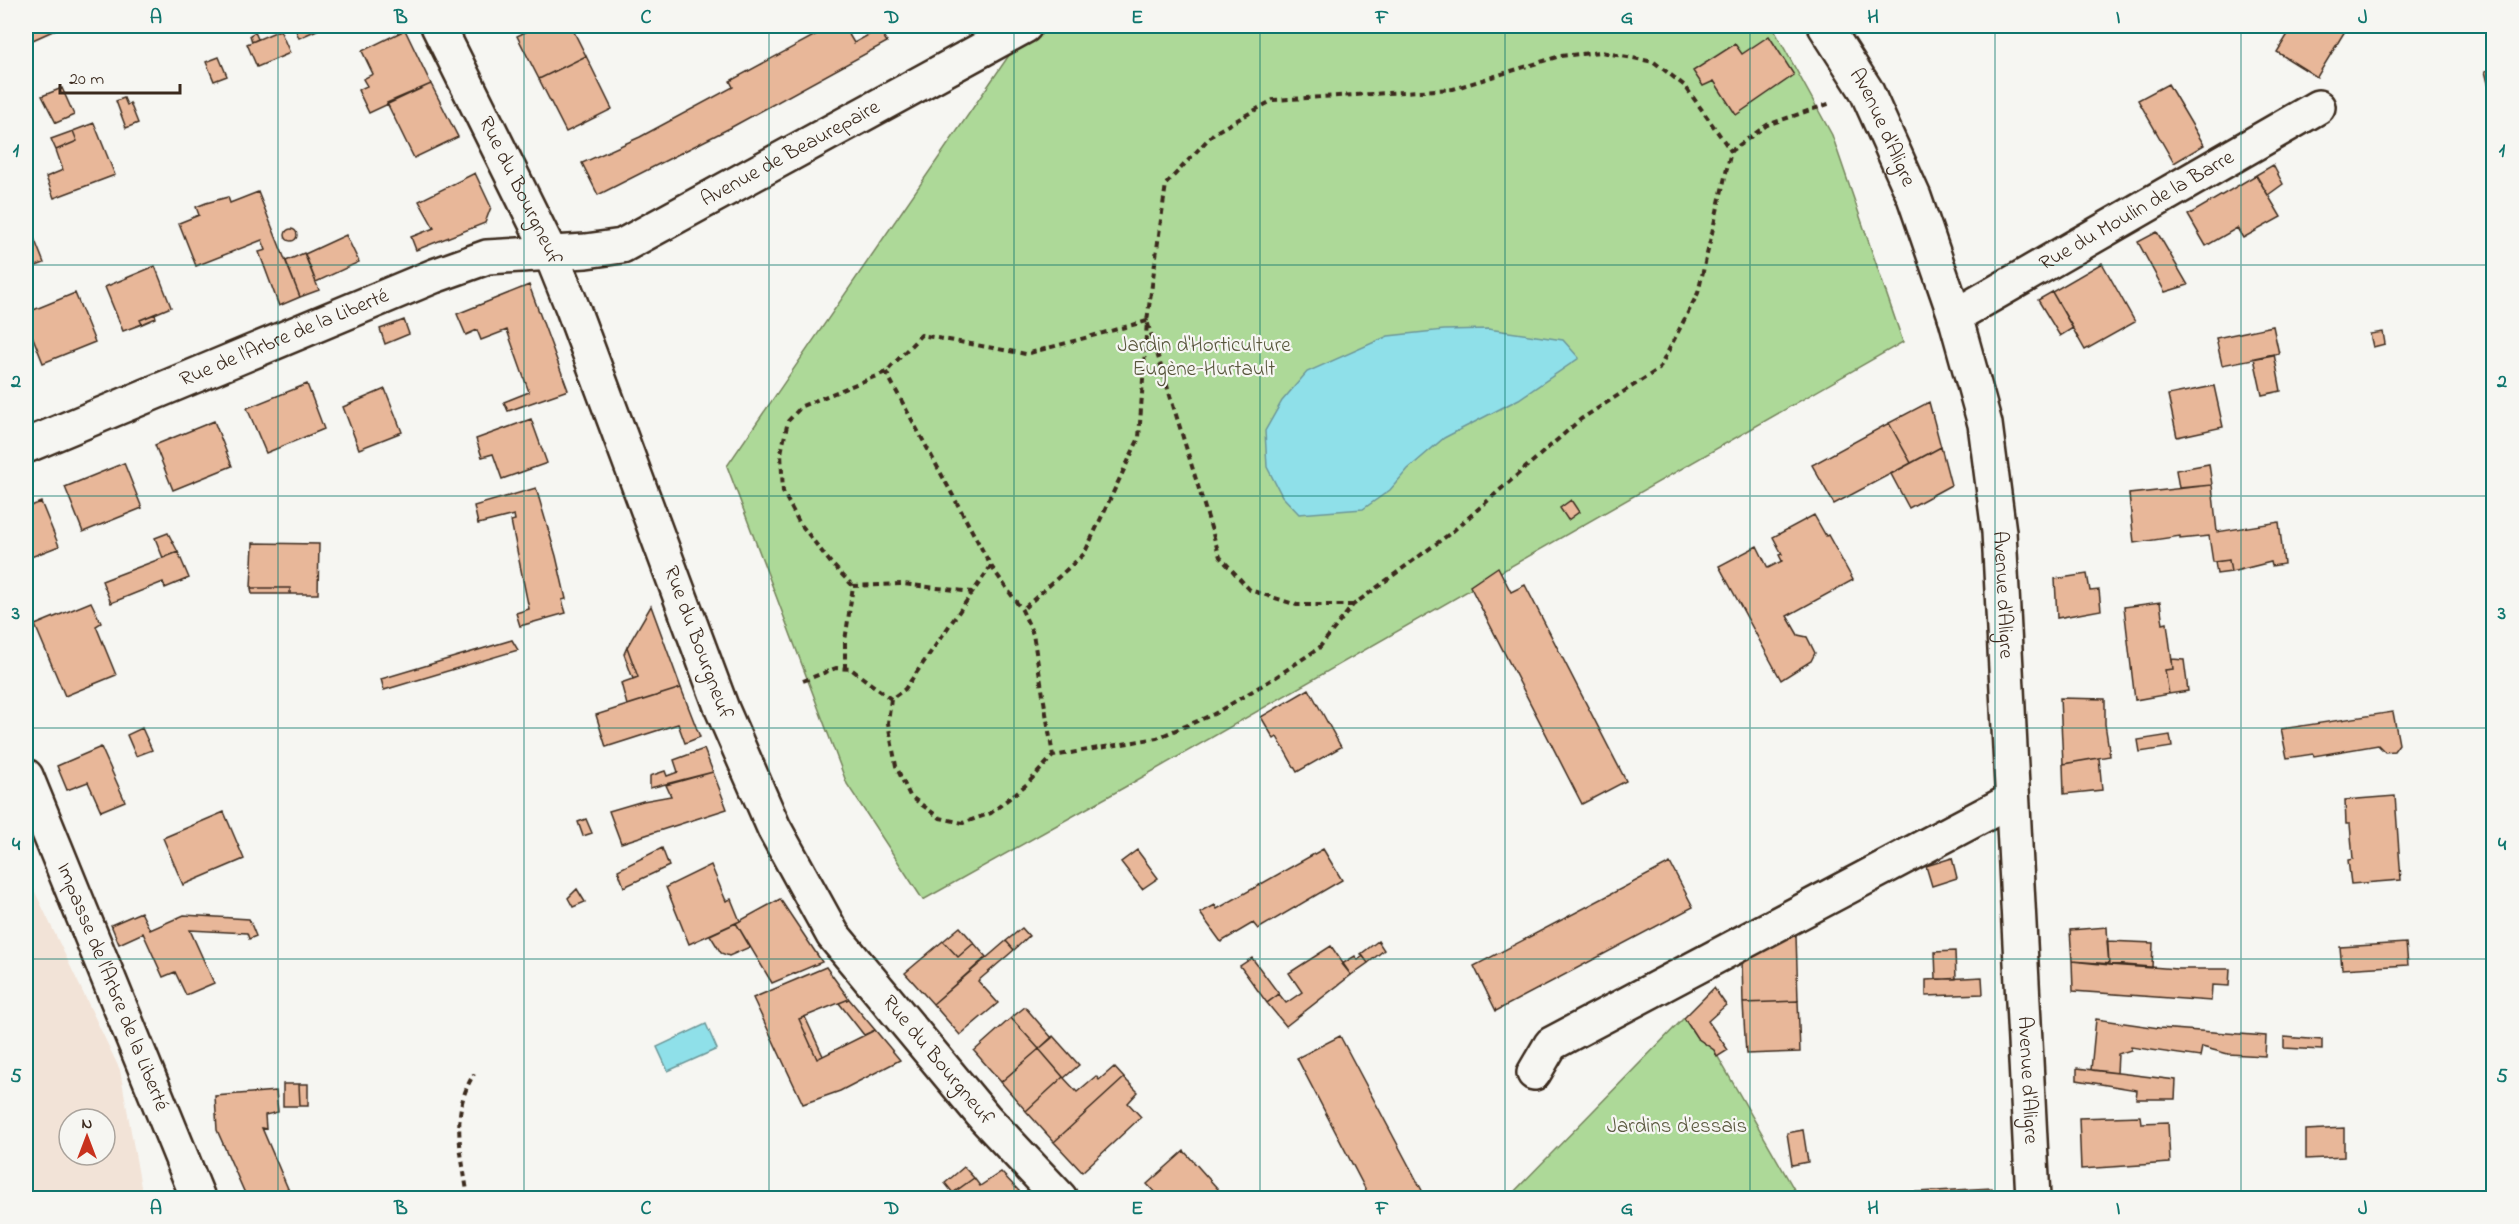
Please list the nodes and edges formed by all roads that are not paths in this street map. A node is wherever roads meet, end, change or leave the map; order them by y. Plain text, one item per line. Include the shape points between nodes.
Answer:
1 (438, 26) edge
2 (1024, 26) edge
3 (1825, 26) edge
4 (2318, 108) dead end
5 (550, 252) junction
6 (1955, 316) junction
7 (26, 446) edge
8 (26, 776) edge
9 (2012, 800) junction
10 (1534, 1073) dead end
11 (198, 1198) edge
12 (1060, 1198) edge
13 (2033, 1198) edge

1 - 5 street, Rue du Bourgneuf
2 - 5 street, Avenue de Beaurepaire via 622,246
3 - 6 street, Avenue d'Aligre via 1866,90 1914,197
4 - 6 street, Rue du Moulin de la Barre
5 - 7 street, Rue de l'Arbre de la Liberté via 487,257 434,276
5 - 12 street, Rue du Bourgneuf via 722,709 780,838 833,935 985,1118
6 - 9 street, Avenue d'Aligre via 1985,424 1999,532
8 - 11 street, Impasse de l'Arbre de la Liberté
9 - 10 street via 1551,1044
9 - 13 street, Avenue d'Aligre

